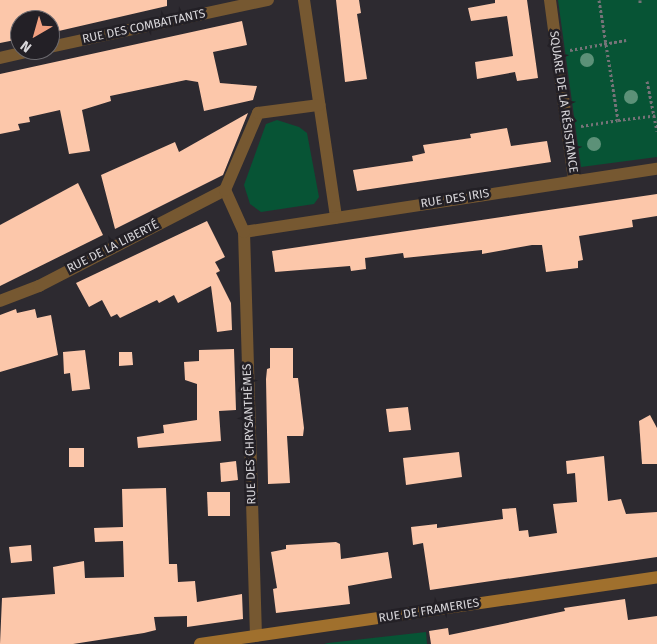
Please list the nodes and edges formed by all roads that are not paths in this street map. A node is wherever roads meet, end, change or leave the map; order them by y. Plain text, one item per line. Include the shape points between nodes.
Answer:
1 (268, 0) edge
2 (304, 0) edge
3 (550, 0) edge
4 (60, 45) edge
5 (319, 105) junction
6 (657, 169) edge
7 (574, 180) junction
8 (225, 190) junction
9 (336, 218) junction
10 (244, 232) junction
11 (0, 301) edge
12 (657, 576) edge
13 (256, 636) junction
14 (200, 644) edge

1 - 4 street, RUE DES COMBATTANTS
2 - 5 street
3 - 7 street, SQUARE DE LA RÉSISTANCE
5 - 8 street via 258,113
5 - 9 street
6 - 7 street, SQUARE DE LA RÉSISTANCE
7 - 9 street, RUE DES IRIS
8 - 10 street, RUE DES CHRYSANTHÈMES
8 - 11 street, RUE DE LA LIBERTÉ via 39,286
9 - 10 street
10 - 13 street, RUE DES CHRYSANTHÈMES
12 - 13 main road, RUE DE FRAMERIES
13 - 14 main road, RUE DE FRAMERIES

